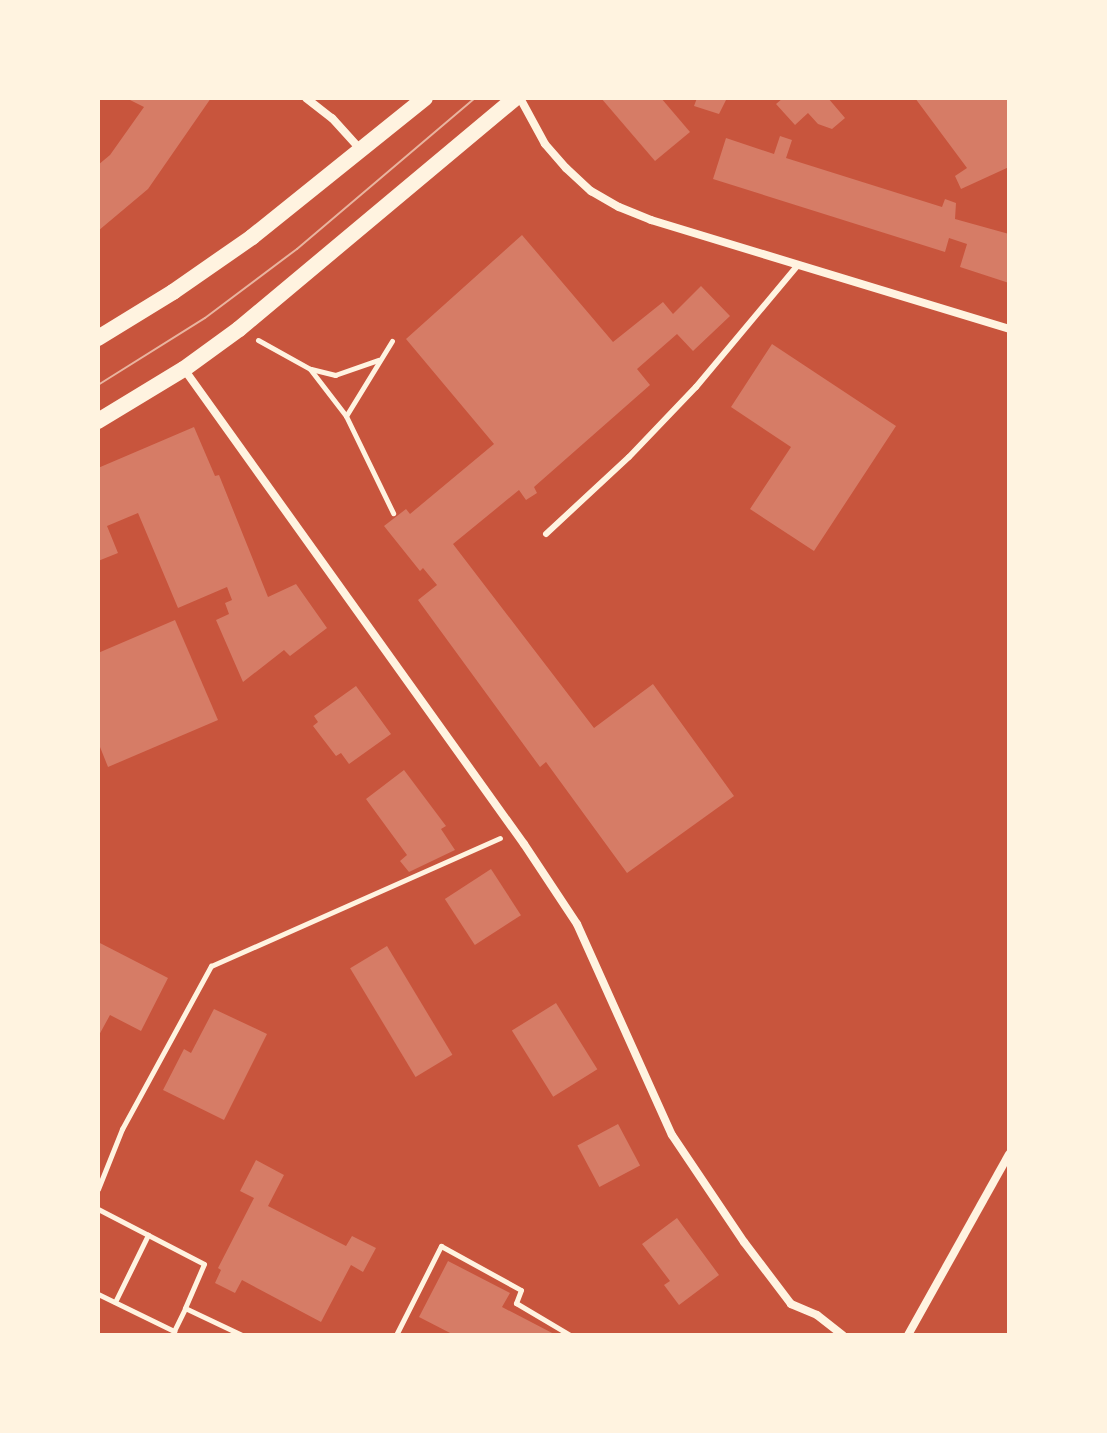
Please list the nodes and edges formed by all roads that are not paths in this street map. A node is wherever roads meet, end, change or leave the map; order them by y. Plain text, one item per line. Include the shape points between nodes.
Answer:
1 (306, 98) edge
2 (425, 98) edge
3 (518, 98) edge
4 (362, 151) junction
5 (797, 266) junction
6 (1009, 329) edge
7 (98, 338) edge
8 (184, 369) junction
9 (98, 421) edge
10 (546, 534) dead end
11 (1009, 1154) edge
12 (843, 1335) edge
13 (908, 1335) edge

1 - 4 street
2 - 4 main road
3 - 5 street via 545,144 591,191 651,220
3 - 8 main road
4 - 7 main road via 225,257
5 - 6 street
5 - 10 lane via 696,387
8 - 9 main road
8 - 12 street via 577,924 672,1135 791,1304
11 - 13 street

